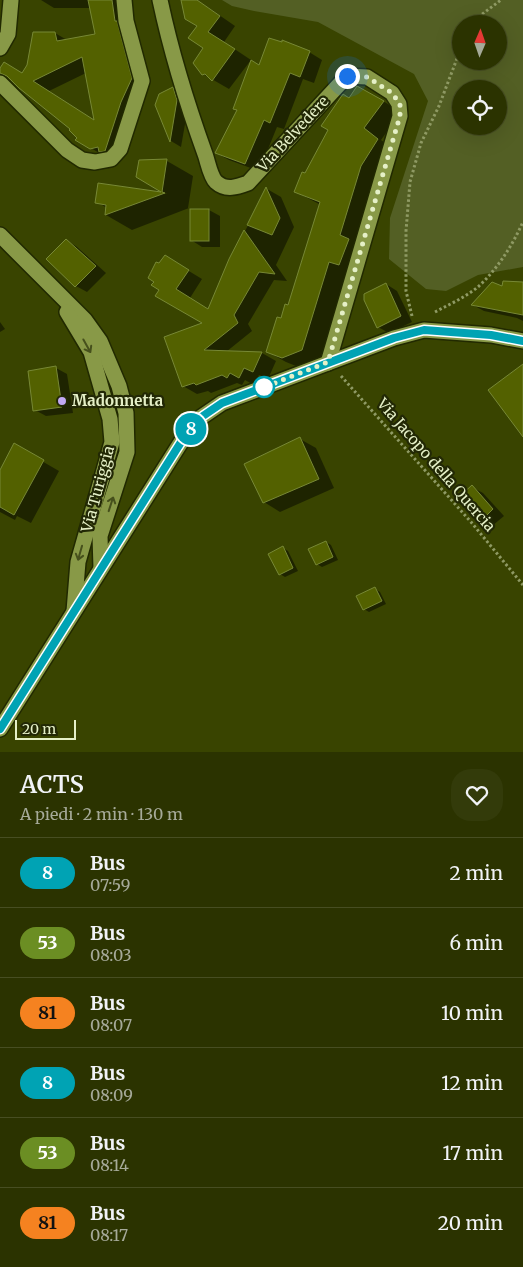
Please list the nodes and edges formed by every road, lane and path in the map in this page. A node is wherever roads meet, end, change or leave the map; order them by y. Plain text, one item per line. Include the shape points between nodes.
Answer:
1 (11, 0) edge
2 (124, 0) edge
3 (160, 0) edge
4 (501, 0) edge
5 (479, 15) edge
6 (0, 48) edge
7 (453, 70) edge
8 (0, 83) edge
9 (523, 222) edge
10 (0, 235) edge
11 (52, 290) junction
12 (420, 331) junction
13 (523, 341) edge
14 (328, 362) junction
15 (102, 568) junction
16 (523, 585) edge
17 (74, 611) junction
18 (0, 729) edge

1 - 6 street via 8,34
2 - 8 street via 126,21 142,81 120,149 111,159 82,160 67,150
3 - 14 street, Via Belvedere via 196,128 215,180 224,187 236,188 248,183 347,76 367,77 392,93 400,104 400,116
4 - 5 path
7 - 12 path via 421,143 410,182 406,291
9 - 12 path via 502,260 478,287 430,315
10 - 11 street, Via Turiggia
15 -> 11 street, Via Turiggia via 100,536 127,452 126,413 100,340 85,320
11 -> 17 street, Via Turiggia via 91,352 110,419 112,442 78,562
12 - 13 street via 491,335
12 - 14 street
14 - 15 street via 222,403 200,418 183,439
14 - 16 path, Via Jacopo della Quercia
15 - 17 street
17 - 18 street

